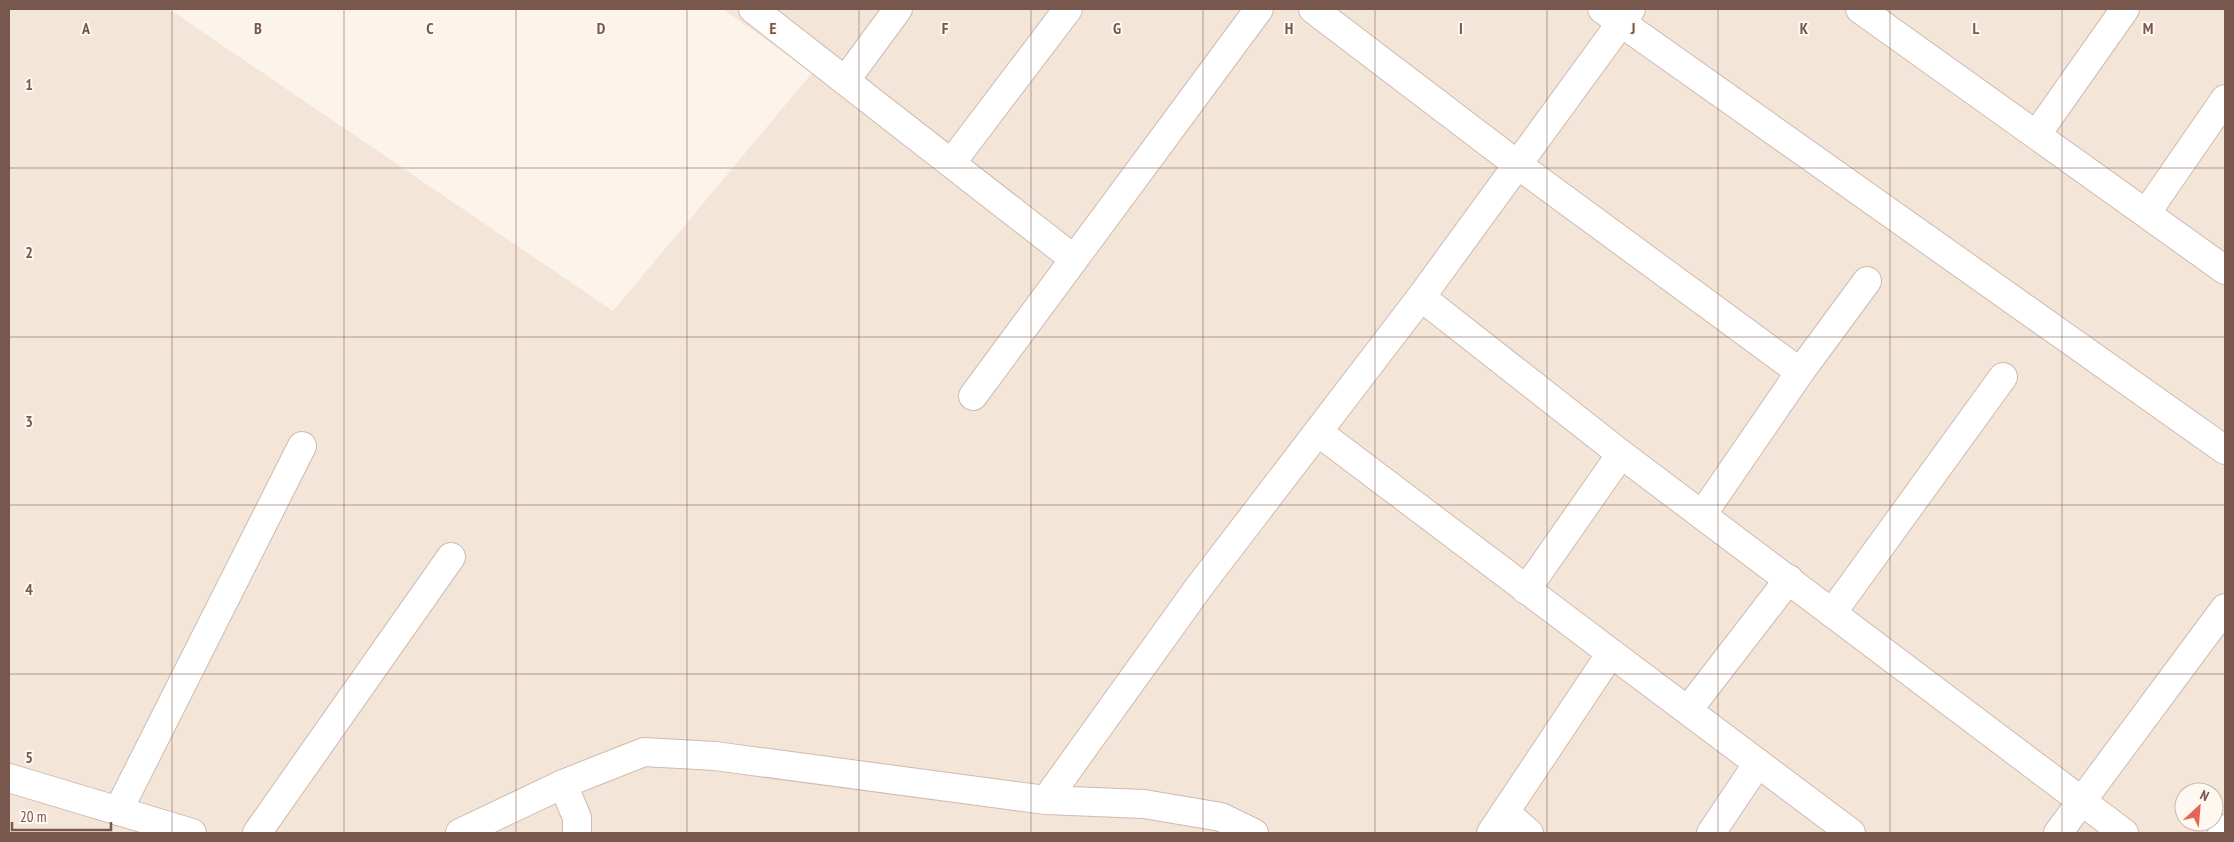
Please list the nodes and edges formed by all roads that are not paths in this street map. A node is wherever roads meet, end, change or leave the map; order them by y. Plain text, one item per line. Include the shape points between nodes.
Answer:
1 (753, 9) edge
2 (898, 9) edge
3 (1068, 9) edge
4 (1259, 9) edge
5 (1313, 9) edge
6 (1860, 9) edge
7 (2125, 9) edge
8 (1618, 13) edge
9 (845, 80) junction
10 (2225, 99) edge
11 (2037, 134) junction
12 (952, 162) junction
13 (1518, 165) junction
14 (2147, 212) junction
15 (1074, 259) junction
16 (2225, 270) edge
17 (1867, 281) dead end
18 (1421, 297) junction
19 (1800, 372) junction
20 (2003, 378) dead end
21 (973, 396) dead end
22 (1318, 432) junction
23 (302, 446) dead end
24 (2225, 450) edge
25 (1621, 454) junction
26 (1702, 515) junction
27 (451, 557) dead end
28 (1788, 579) junction
29 (1526, 590) junction
30 (2225, 608) edge
31 (1832, 613) junction
32 (1611, 653) junction
33 (1688, 710) junction
34 (1758, 763) junction
35 (9, 778) edge
36 (563, 784) junction
37 (1046, 800) junction
38 (2082, 801) junction
39 (118, 811) junction
40 (1498, 822) edge
41 (2225, 829) edge
42 (164, 830) edge
43 (192, 833) edge
44 (256, 833) edge
45 (460, 833) edge
46 (577, 833) edge
47 (1254, 833) edge
48 (1529, 833) edge
49 (1711, 833) edge
50 (1851, 833) edge
51 (2058, 833) edge
52 (2124, 833) edge
53 (2222, 833) edge

1 - 9 street
2 - 9 street
3 - 12 street
4 - 15 street
5 - 13 street
6 - 11 street
7 - 11 street
8 - 13 street
8 - 24 street
9 - 12 street
10 - 14 street
11 - 14 street
12 - 15 street
13 - 18 street
13 - 19 street
14 - 16 street
15 - 21 street
17 - 19 street
18 - 22 street
18 - 25 street
19 - 26 street
20 - 31 street
22 - 29 street
22 - 37 street via 1199,587
23 - 39 street
25 - 26 street
25 - 29 street
26 - 28 street
27 - 44 street
28 - 31 street
28 - 33 street
29 - 32 street
30 - 38 street
31 - 38 street
32 - 33 street
32 - 40 street
33 - 34 street
34 - 49 street
34 - 50 street
35 - 39 street
36 - 37 street via 644,752 715,756
36 - 45 street
36 - 46 street via 577,818
37 - 47 street via 1144,804 1221,818
38 - 51 street
38 - 52 street
39 - 42 street
40 - 48 street
41 - 53 street
42 - 43 street

